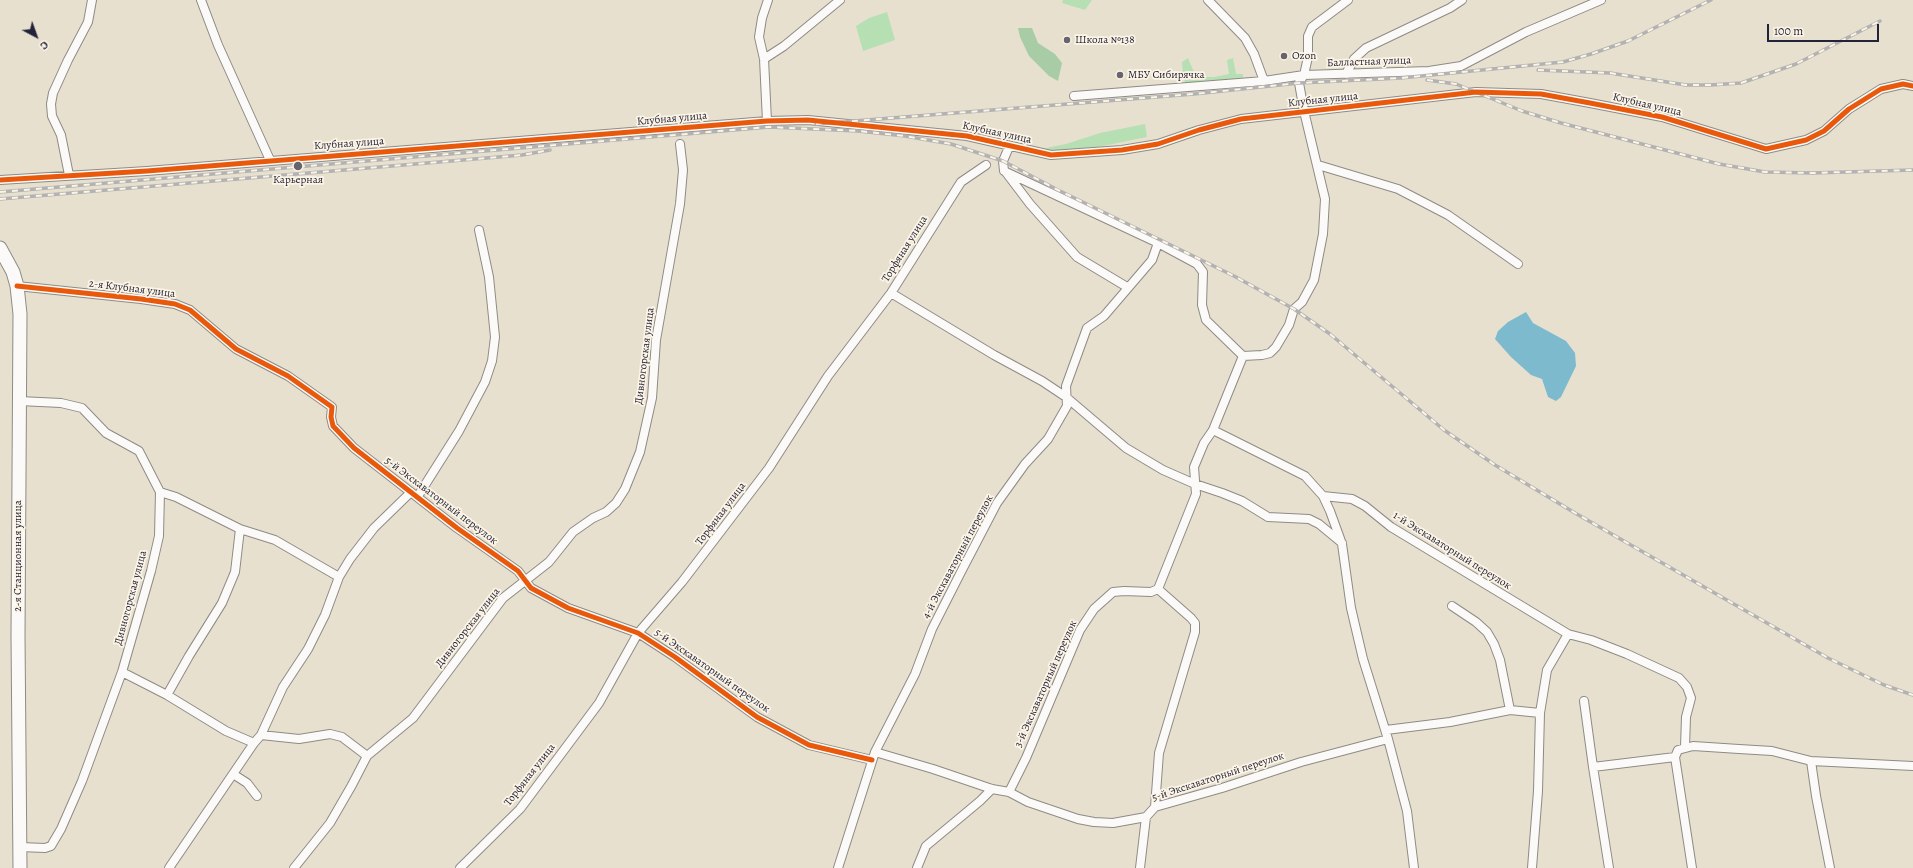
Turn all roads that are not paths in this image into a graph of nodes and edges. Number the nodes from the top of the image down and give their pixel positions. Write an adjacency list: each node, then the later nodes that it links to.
1 (92, 0): 23 (street)
2 (201, 0): 19 (street)
3 (768, 0): 9 (street)
4 (840, 0): 9 (street)
5 (1208, 0): 12 (street)
6 (1348, 0): 11 (street)
7 (1462, 0): 10 (street)
8 (1602, 0): 10 (street, Балластная улица)
9 (764, 59): 16 (street)
10 (1346, 74): 11 (street, Балластная улица)
11 (1304, 75): 12 (street, Балластная улица); 15 (street)
12 (1264, 81): 14 (street, Балластная улица)
13 (1913, 86): 15 (street, Клубная улица)
14 (1074, 96)
15 (1304, 111): 18 (street, Клубная улица); 21 (street)
16 (767, 121): 18 (street, Клубная улица); 19 (street, Клубная улица)
17 (680, 144): 44 (street, Дивногорская улица)
18 (1009, 147): 22 (street)
19 (270, 160): 23 (street, Клубная улица)
20 (986, 165): 31 (street, Торфяная улица)
21 (1318, 165): 28 (street); 32 (street)
22 (1004, 171): 26 (street); 30 (street)
23 (69, 175): 24 (street, Клубная улица)
24 (0, 180)
25 (479, 230): 39 (street)
26 (1158, 243): 30 (street, 4-й Экскаваторный переулок); 32 (street)
27 (0, 248): 29 (main road, 2-я Станционная улица)
28 (1518, 264)
29 (17, 286): 34 (main road, 2-я Станционная улица); 35 (street, 2-я Клубная улица)
30 (1128, 287): 33 (street, 4-й Экскаваторный переулок)
31 (891, 292): 33 (street); 47 (street, Торфяная улица)
32 (1243, 356): 36 (street)
33 (1066, 397): 37 (street); 60 (street, 4-й Экскаваторный переулок)
34 (19, 401): 38 (street, Дивногорская улица); 71 (main road, 2-я Станционная улица)
35 (332, 407): 39 (street, 5-й Экскаваторный переулок)
36 (1213, 430): 37 (street); 40 (street)
37 (1195, 484): 42 (street); 45 (street)
38 (160, 492): 41 (street); 49 (street, Дивногорская улица)
39 (414, 494): 43 (street); 44 (street, 5-й Экскаваторный переулок)
40 (1322, 496): 42 (street); 48 (street, 1-й Экскаваторный переулок)
41 (240, 530): 43 (street); 50 (street)
42 (1342, 544): 54 (street)
43 (339, 577): 55 (street)
44 (525, 581): 47 (street, 5-й Экскаваторный переулок); 59 (street, Дивногорская улица)
45 (1158, 589): 67 (street, 3-й Экскаваторный переулок); 69 (street)
46 (1452, 606): 52 (street)
47 (638, 633): 60 (street, 5-й Экскаваторный переулок); 75 (street, Торфяная улица)
48 (1568, 634): 53 (street); 58 (street, 1-й Экскаваторный переулок)
49 (122, 672): 50 (street); 71 (street, Дивногорская улица)
50 (168, 696): 57 (street)
51 (1584, 701): 64 (street)
52 (1510, 710): 53 (street); 54 (street)
53 (1540, 713): 80 (street)
54 (1386, 730): 56 (street)
55 (261, 735): 57 (street); 59 (street)
56 (1388, 739): 69 (street, 5-й Экскаваторный переулок); 79 (street)
57 (254, 743): 65 (street)
58 (1685, 747): 61 (street); 62 (street)
59 (367, 756): 74 (street, Дивногорская улица)
60 (873, 756): 66 (street, 5-й Экскаваторный переулок); 76 (street, 4-й Экскаваторный переулок)
61 (1675, 757): 64 (street); 82 (street)
62 (1811, 761): 63 (street); 83 (street)
63 (1913, 766)
64 (1593, 767): 81 (street)
65 (233, 774): 68 (street); 73 (street)
66 (992, 789): 67 (street, 5-й Экскаваторный переулок); 77 (street)
67 (1009, 792): 70 (street, 5-й Экскаваторный переулок)
68 (257, 796)
69 (1155, 807): 70 (street, 5-й Экскаваторный переулок)
70 (1146, 817): 78 (street)
71 (20, 847): 72 (main road, 2-я Станционная улица)
72 (20, 868)
73 (169, 868)
74 (294, 868)
75 (460, 868)
76 (838, 868)
77 (917, 868)
78 (1140, 868)
79 (1414, 868)
80 (1532, 868)
81 (1609, 868)
82 (1692, 868)
83 (1830, 868)

